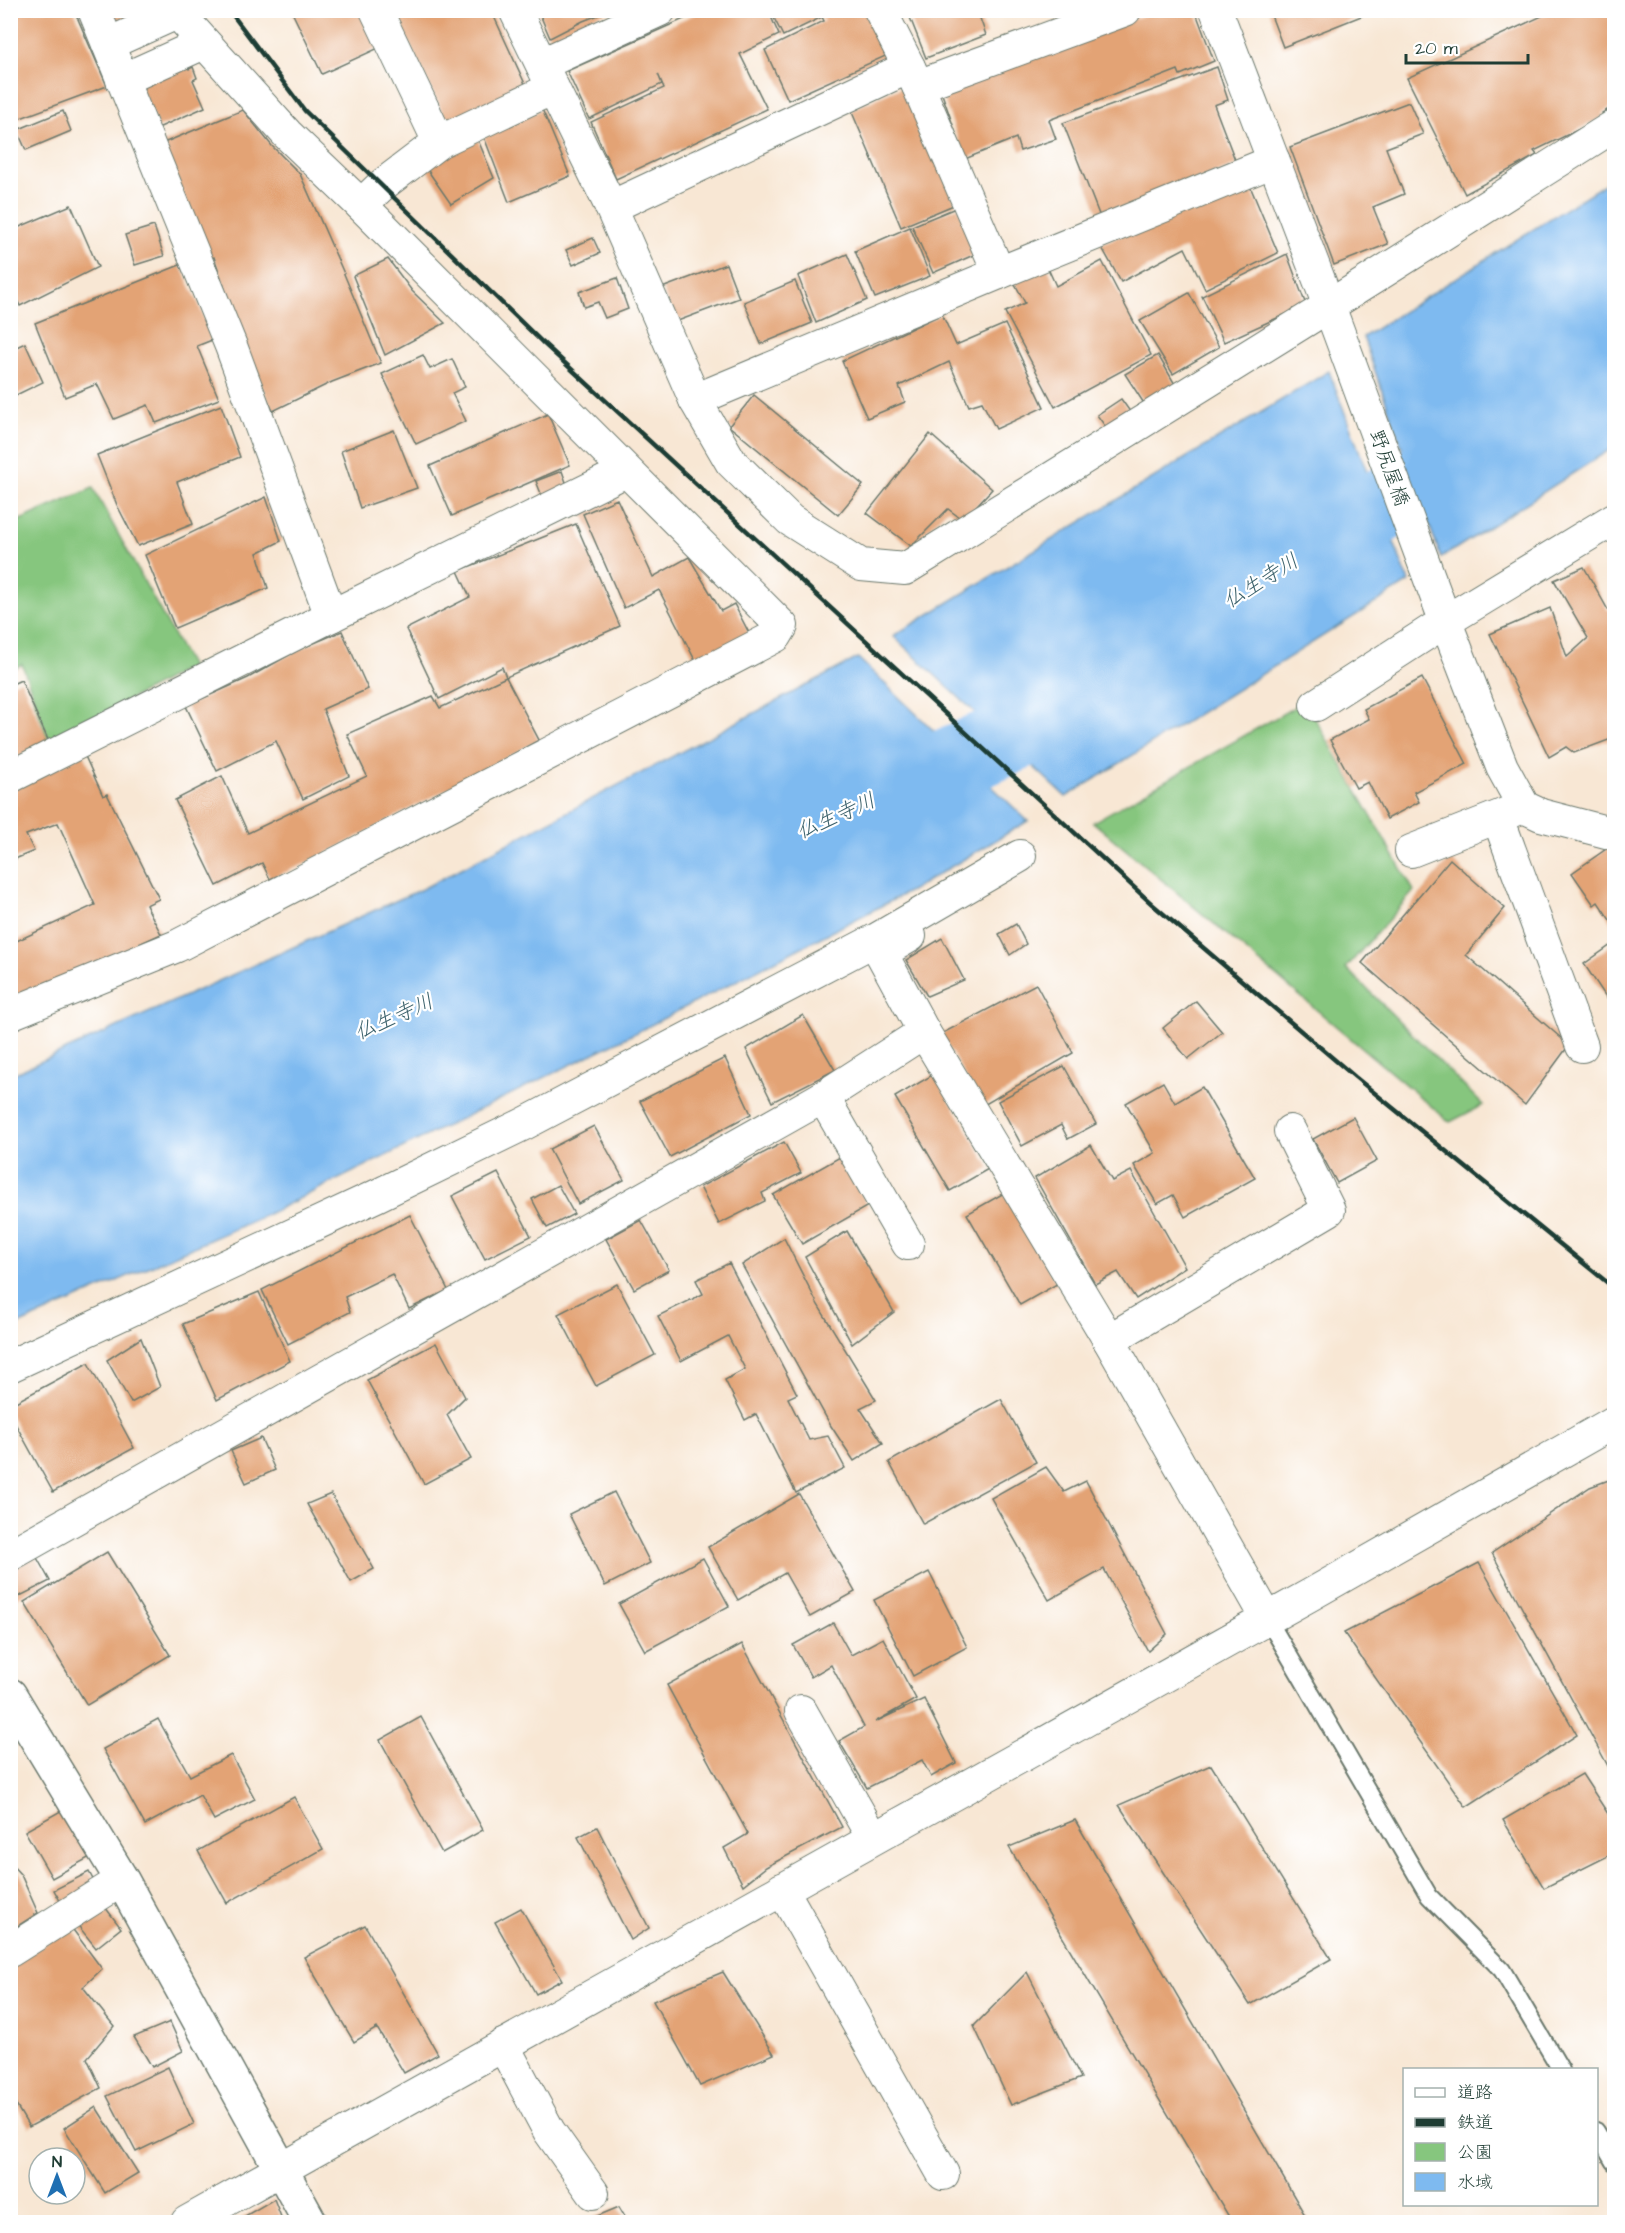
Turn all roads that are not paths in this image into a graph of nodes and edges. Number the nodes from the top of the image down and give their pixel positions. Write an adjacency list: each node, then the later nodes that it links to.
1 (94, 10): 10 (street)
2 (376, 10): 15 (street)
3 (515, 10): 11 (street)
4 (660, 10): 11 (street)
5 (880, 10): 12 (street)
6 (1125, 10): 12 (street)
7 (1216, 10): 16 (street, 野尻屋橋)
8 (176, 12): 9 (street); 10 (street)
9 (204, 43): 13 (street); 17 (street)
10 (108, 44): 13 (street)
11 (547, 76): 15 (street); 18 (street)
12 (914, 76): 18 (street); 19 (street)
13 (122, 80): 24 (street)
14 (1614, 126): 20 (street)
15 (439, 142): 17 (street)
16 (1274, 161): 19 (street); 20 (street, 野尻屋橋)
17 (361, 205): 22 (street)
18 (611, 207): 21 (street)
19 (999, 273): 21 (street)
20 (1333, 315): 21 (street); 25 (street, 野尻屋橋)
21 (695, 400)
22 (626, 471): 24 (street); 34 (street)
23 (1614, 519): 25 (street)
24 (331, 616): 27 (street)
25 (1444, 617): 26 (street); 28 (street, 野尻屋橋)
26 (1316, 705)
27 (10, 777)
28 (1511, 812): 29 (street); 30 (street); 36 (street, 野尻屋橋)
29 (1614, 834)
30 (1412, 851)
31 (1020, 856): 41 (street)
32 (980, 897): 33 (street)
33 (881, 953): 35 (street); 42 (street)
34 (10, 1014)
35 (924, 1032): 37 (street); 40 (street)
36 (1582, 1046)
37 (823, 1097): 39 (street); 44 (street)
38 (1290, 1131): 40 (street)
39 (908, 1245)
40 (1109, 1340): 45 (street)
41 (10, 1366)
42 (10, 1382)
43 (1614, 1422): 45 (street)
44 (10, 1555)
45 (1267, 1618): 48 (street); 53 (lane)
46 (10, 1695): 49 (street)
47 (801, 1711): 48 (street)
48 (873, 1838): 50 (street)
49 (122, 1880): 51 (street); 56 (street)
50 (782, 1889): 52 (street); 57 (street)
51 (10, 1951)
52 (504, 2044): 56 (street); 58 (street)
53 (1559, 2068)
54 (1598, 2134): 55 (lane)
55 (1614, 2162)
56 (280, 2169): 59 (street); 60 (street)
57 (943, 2174)
58 (593, 2193)
59 (187, 2223)
60 (310, 2223)

